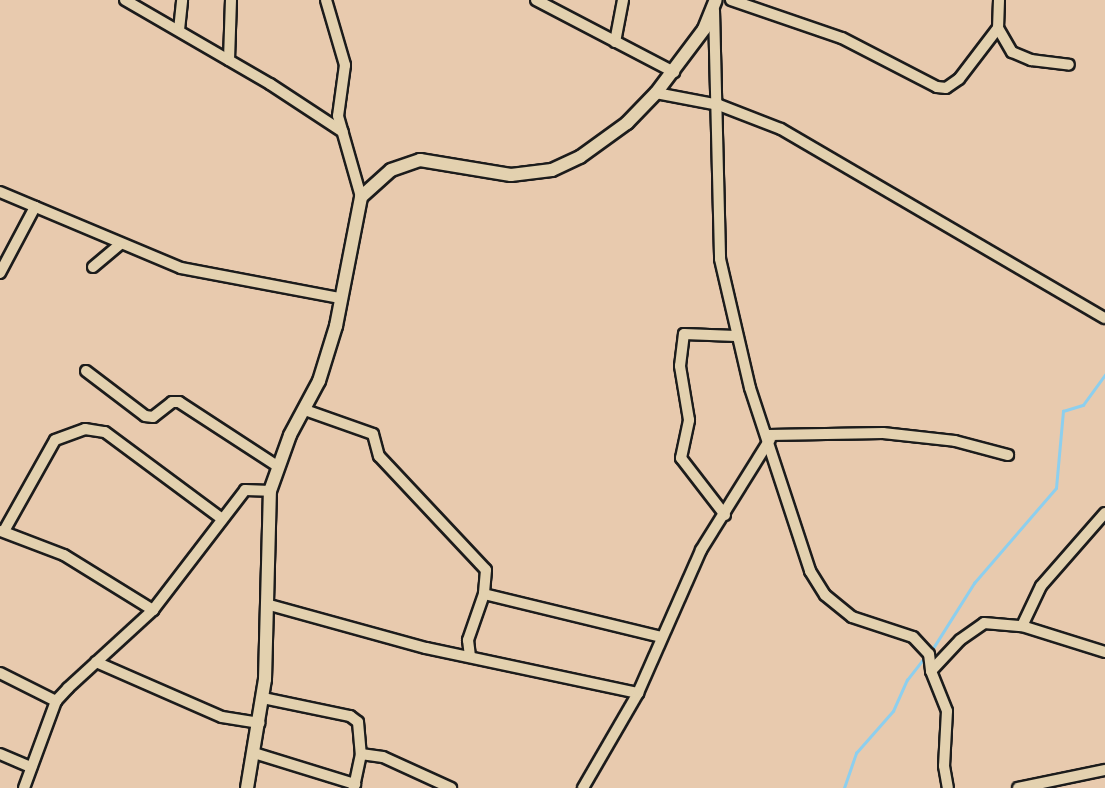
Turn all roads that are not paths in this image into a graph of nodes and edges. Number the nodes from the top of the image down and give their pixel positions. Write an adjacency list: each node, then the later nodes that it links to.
1 (125, 0): 13 (street)
2 (182, 0): 13 (street)
3 (232, 0): 15 (street)
4 (326, 0): 20 (street)
5 (536, 0): 9 (street)
6 (624, 0): 14 (street)
7 (731, 0): 12 (street)
8 (992, 0): 11 (street)
9 (552, 4): 14 (street)
10 (715, 5): 17 (street); 19 (street)
11 (999, 5): 12 (street)
12 (998, 28): 16 (street)
13 (179, 30): 15 (street)
14 (615, 42): 17 (street)
15 (229, 60): 20 (street)
16 (1069, 65)
17 (674, 72): 18 (street)
18 (656, 93): 19 (street); 22 (street)
19 (719, 105): 28 (street); 29 (street)
20 (343, 132): 22 (street)
21 (0, 192): 23 (street)
22 (361, 197): 27 (street)
23 (35, 207): 24 (street); 26 (street)
24 (120, 244): 25 (street); 27 (street)
25 (93, 267)
26 (0, 273)
27 (340, 298): 31 (street)
28 (1105, 318)
29 (736, 336): 32 (street); 37 (street)
30 (86, 371): 34 (street)
31 (305, 410): 34 (street); 42 (street)
32 (769, 437): 33 (street); 37 (street); 50 (street)
33 (1008, 455)
34 (277, 466): 35 (street)
35 (270, 491): 38 (street); 43 (street)
36 (1105, 513): 39 (street)
37 (725, 515): 46 (street)
38 (222, 519): 40 (street); 44 (street)
39 (1094, 529): 41 (street); 45 (street)
40 (2, 531): 44 (street)
41 (1105, 537)
42 (484, 594): 46 (street); 48 (street)
43 (265, 604): 48 (street); 53 (street)
44 (153, 611): 49 (street)
45 (1022, 626): 47 (street); 50 (street)
46 (662, 637): 52 (street)
47 (1105, 652)
48 (470, 656): 52 (street)
49 (96, 662): 54 (street); 55 (street)
50 (931, 671): 67 (street)
51 (0, 673): 54 (street)
52 (638, 693): 66 (street)
53 (263, 698): 55 (street); 58 (street)
54 (56, 701): 59 (street)
55 (260, 723): 56 (street)
56 (254, 753): 62 (street); 64 (street)
57 (0, 754): 59 (street)
58 (361, 754): 62 (street); 65 (street)
59 (31, 767): 63 (street)
60 (1105, 769): 61 (street)
61 (1051, 785): 68 (street)
62 (354, 786)
63 (23, 788)
64 (247, 788)
65 (451, 788)
66 (583, 788)
67 (948, 788)
68 (1018, 788)

